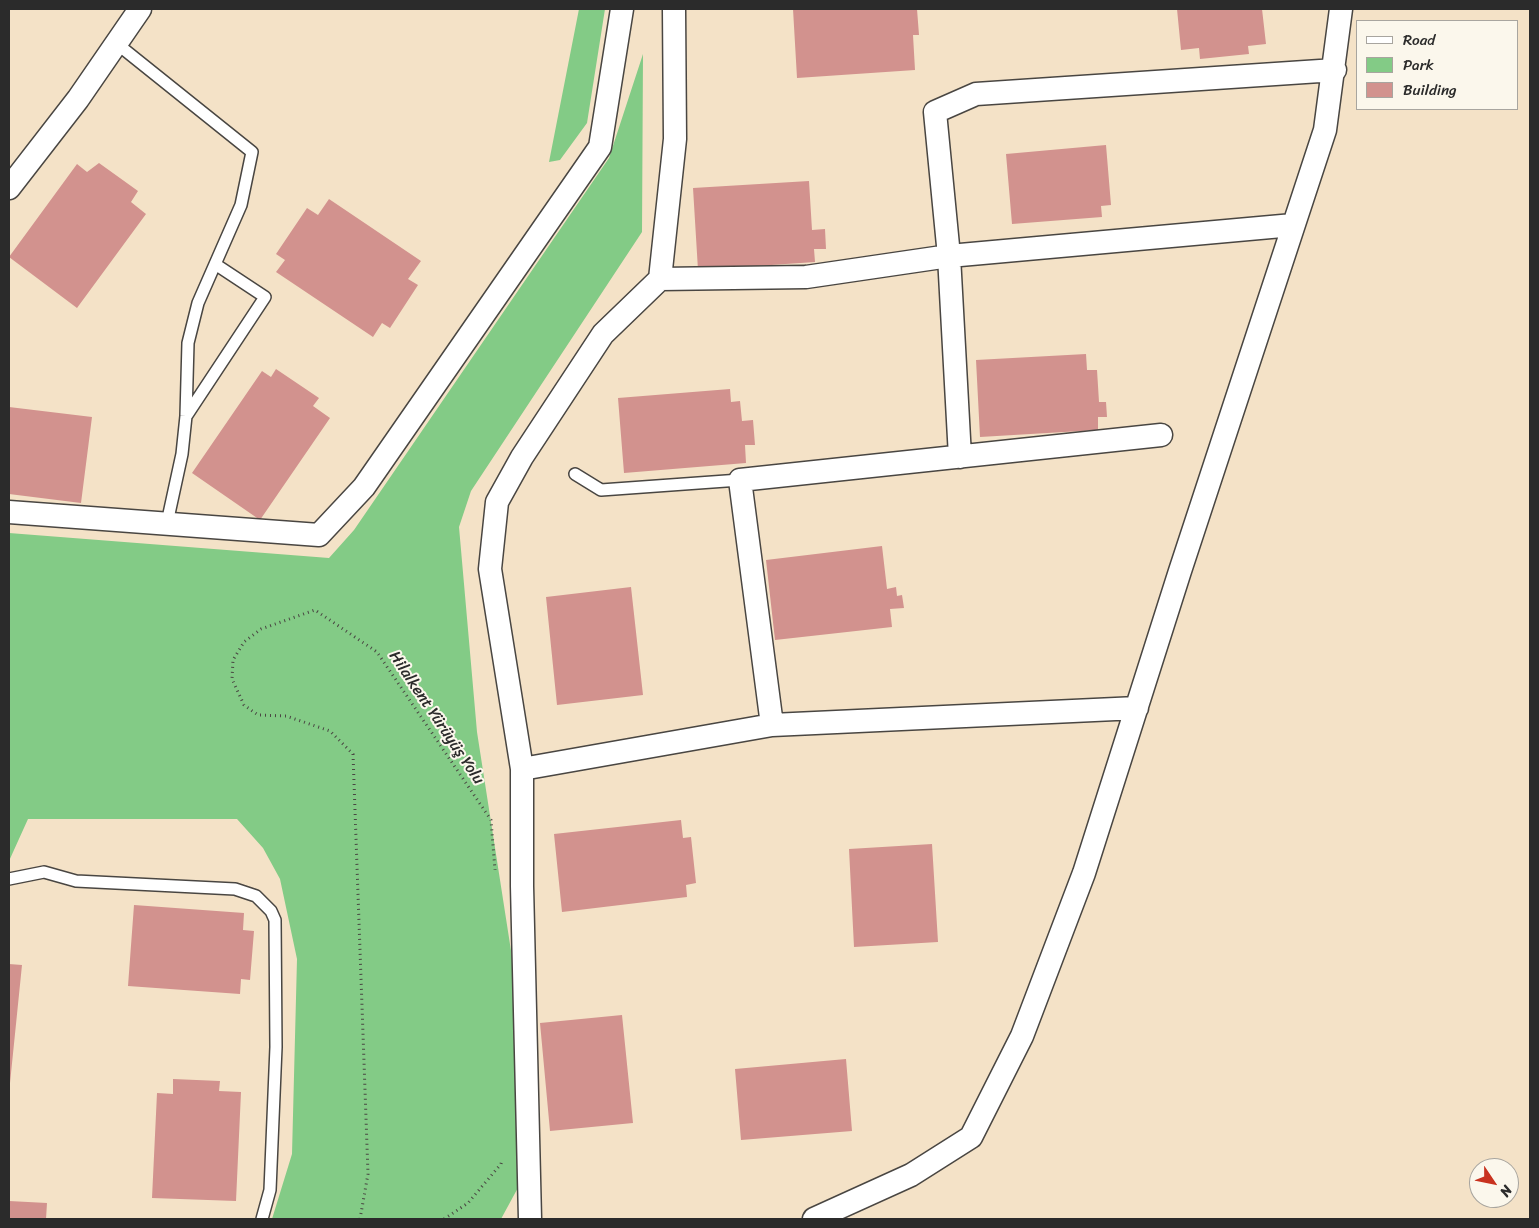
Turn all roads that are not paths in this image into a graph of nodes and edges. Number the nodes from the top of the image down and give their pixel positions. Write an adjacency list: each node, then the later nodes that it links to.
1 (140, 9): 5 (street)
2 (622, 9): 18 (street)
3 (674, 9): 11 (street)
4 (1341, 9): 6 (street)
5 (116, 43): 7 (street); 10 (lane)
6 (1335, 70): 8 (street); 9 (street)
7 (9, 188)
8 (1293, 225): 9 (street); 19 (street)
9 (949, 256): 11 (street); 14 (street)
10 (215, 264): 12 (lane); 12 (lane)
11 (660, 279): 21 (street)
12 (186, 416): 18 (lane)
13 (1162, 435): 14 (street)
14 (960, 457): 16 (street)
15 (575, 474): 16 (lane)
16 (740, 480): 20 (street)
17 (9, 512): 18 (street)
18 (167, 524)
19 (1137, 708): 20 (street); 25 (street)
20 (772, 725): 21 (street)
21 (522, 769): 24 (street)
22 (9, 879): 23 (lane)
23 (262, 1219)
24 (530, 1219)
25 (814, 1219)

